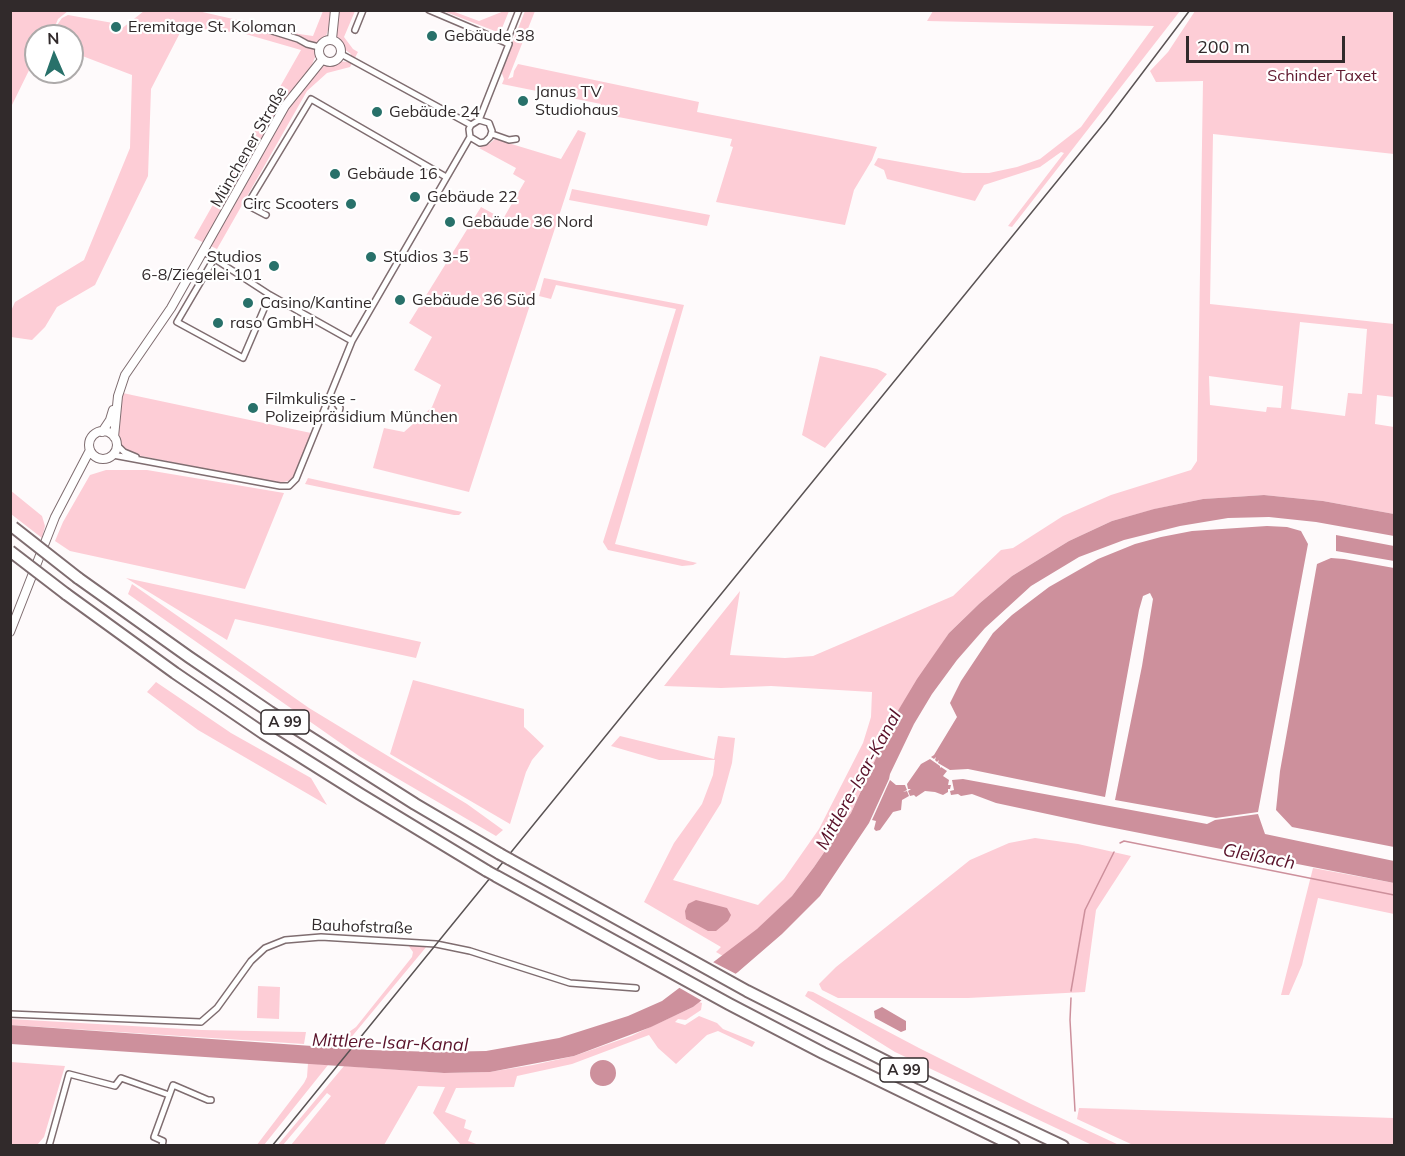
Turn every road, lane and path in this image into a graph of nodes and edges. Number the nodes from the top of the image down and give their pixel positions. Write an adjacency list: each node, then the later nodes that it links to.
1 (335, 10): 7 (main road)
2 (363, 10): 6 (street)
3 (429, 10): 8 (street)
4 (519, 10): 8 (street)
5 (268, 30): 9 (street)
6 (355, 30)
7 (332, 39): 9 (main road); 10 (main road)
8 (506, 43): 12 (street)
9 (319, 47): 11 (main road)
10 (341, 54): 11 (main road); 13 (street)
11 (322, 60): 19 (main road, Münchener Straße)
12 (479, 120): 13 (street); 14 (street)
13 (471, 125): 15 (street)
14 (492, 134): 15 (street); 16 (street)
15 (470, 137): 17 (street)
16 (516, 139)
17 (446, 177): 18 (street, Münchener Straße); 22 (street)
18 (266, 215)
19 (204, 252): 20 (street); 24 (main road, Münchener Straße)
20 (214, 259): 21 (street); 21 (street)
21 (270, 295): 22 (street)
22 (352, 341): 23 (street)
23 (331, 396): 25 (street); 25 (street)
24 (117, 401): 26 (main road, Münchener Straße); 27 (main road, Münchener Straße)
25 (325, 411): 31 (street)
26 (102, 432): 27 (main road); 28 (main road)
27 (115, 441): 29 (main road); 31 (street)
28 (90, 450): 30 (main road); 32 (main road)
29 (112, 455): 30 (main road); 31 (street)
30 (101, 459): 32 (main road)
31 (143, 460)
32 (79, 473): 35 (main road)
33 (12, 526): 43 (highway, A 99, bridge)
34 (10, 551): 42 (highway, A 99, bridge)
35 (10, 632)
36 (636, 988): 37 (street, Bauhofstraße)
37 (10, 1014)
38 (168, 1095): 39 (street); 40 (street); 41 (street)
39 (211, 1100)
40 (49, 1146)
41 (162, 1146)
42 (1014, 1146)
43 (1062, 1146)

